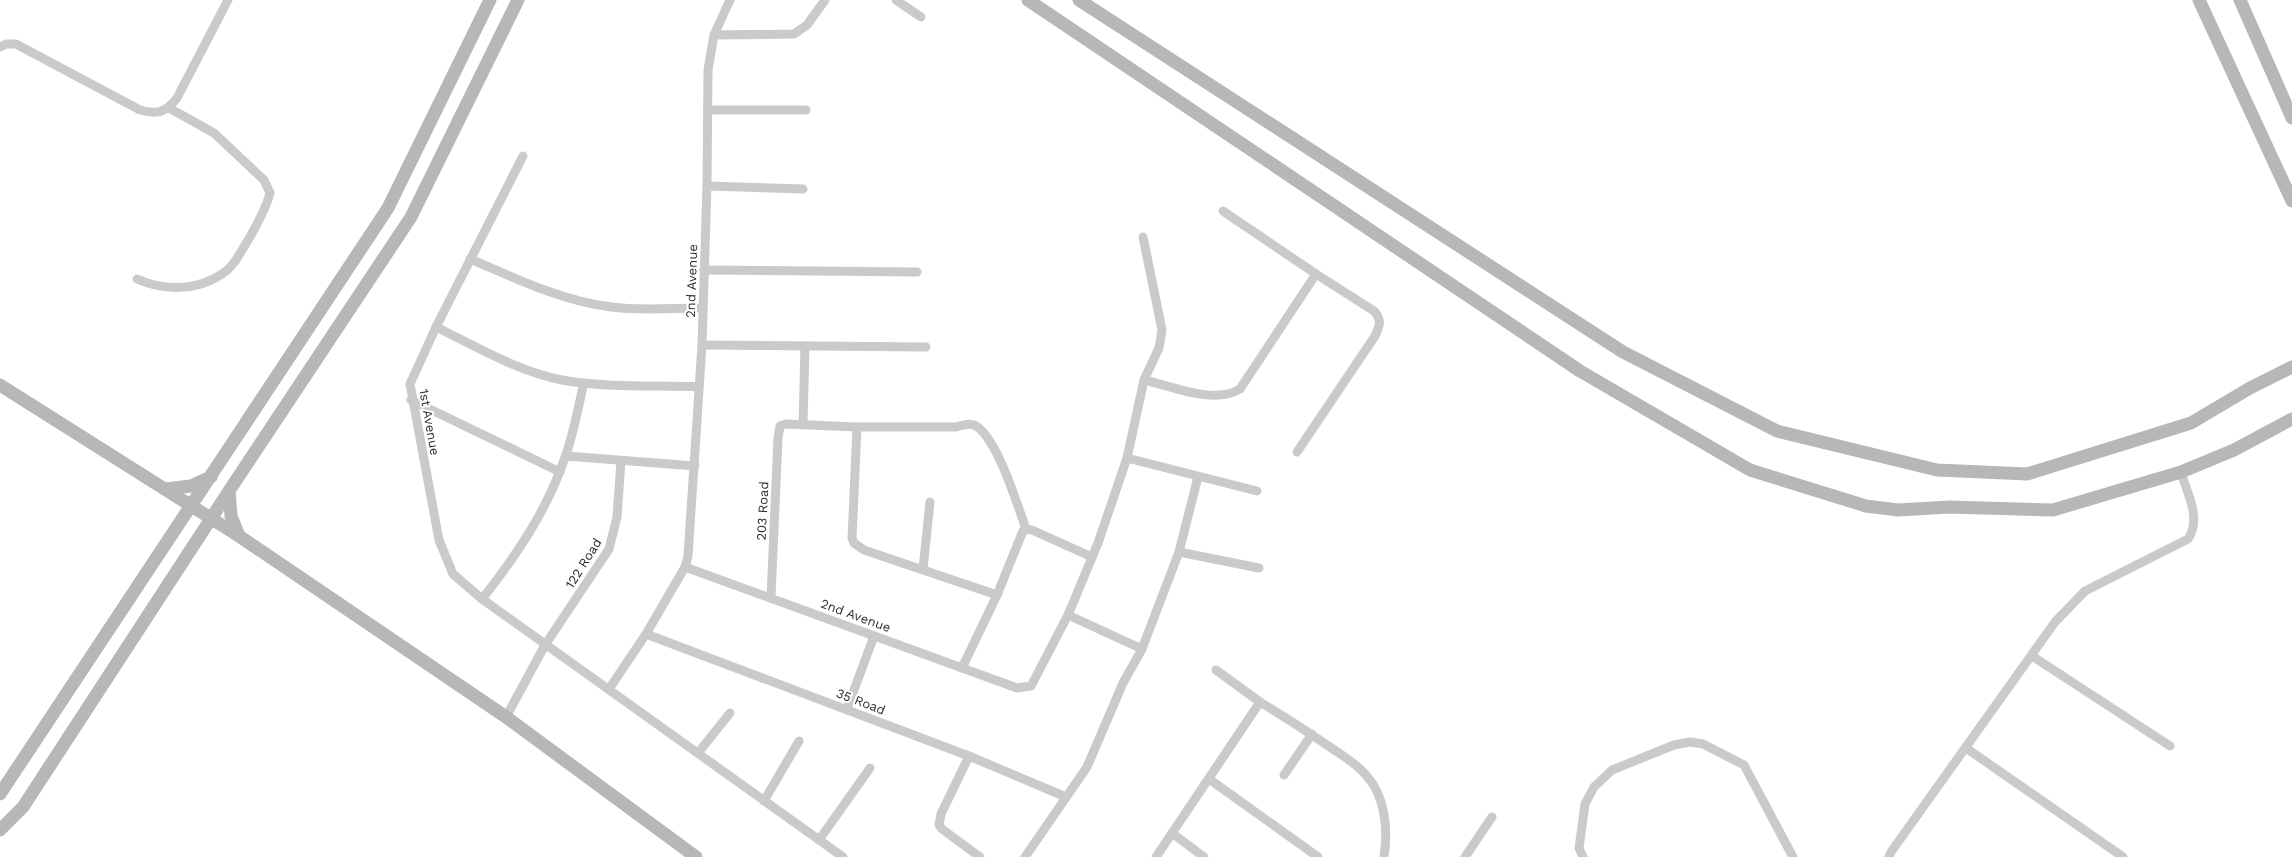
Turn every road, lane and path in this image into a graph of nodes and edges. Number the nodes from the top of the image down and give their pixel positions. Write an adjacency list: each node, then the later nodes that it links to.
1 (228, 0): 14 (street)
2 (490, 0): 50 (street)
3 (518, 0): 53 (street)
4 (730, 0): 12 (street, 2nd Avenue)
5 (825, 0): 12 (street)
6 (896, 0): 11 (street)
7 (1028, 0): 49 (street)
8 (1079, 0): 34 (street)
9 (2199, 0): 21 (street)
10 (2240, 0): 17 (street)
11 (920, 17)
12 (714, 36): 15 (street, 2nd Avenue)
13 (0, 47): 14 (street)
14 (169, 108): 28 (street)
15 (708, 110): 16 (street); 19 (street, 2nd Avenue)
16 (806, 110)
17 (2292, 118)
18 (523, 156): 24 (street, 1st Avenue)
19 (707, 186): 20 (street); 25 (street, 2nd Avenue)
20 (803, 189)
21 (2292, 201)
22 (1223, 211): 27 (street)
23 (1143, 237): 35 (street)
24 (470, 258): 29 (street); 30 (street, 1st Avenue)
25 (704, 270): 26 (street); 29 (street, 2nd Avenue)
26 (917, 272)
27 (1316, 274): 35 (street); 43 (street)
28 (137, 279)
29 (702, 308): 31 (street, 2nd Avenue)
30 (436, 327): 36 (street); 39 (street, 1st Avenue)
31 (702, 345): 32 (street); 38 (street, 2nd Avenue)
32 (805, 346): 33 (street); 41 (street)
33 (926, 347)
34 (2292, 367)
35 (1144, 380): 45 (street)
36 (584, 383): 38 (street); 44 (street)
37 (0, 385): 52 (street)
38 (699, 387): 47 (street, 2nd Avenue)
39 (411, 400): 48 (street); 67 (street, 1st Avenue)
40 (2292, 419): 49 (street)
41 (802, 425): 42 (street); 66 (street, 203 Road)
42 (857, 427): 58 (street); 64 (street)
43 (1297, 452)
44 (566, 456): 46 (street); 48 (street)
45 (1127, 458): 51 (street); 61 (street)
46 (621, 461): 47 (street); 71 (street, 122 Road)
47 (695, 466): 62 (street, 2nd Avenue)
48 (560, 472): 67 (street)
49 (2181, 472): 73 (street)
50 (211, 477): 52 (street); 56 (street)
51 (1198, 477): 54 (street); 60 (street)
52 (166, 489): 56 (street)
53 (229, 491): 57 (street); 59 (street)
54 (1257, 491)
55 (930, 502): 64 (street)
56 (192, 507): 57 (street); 90 (street)
57 (212, 519): 59 (street); 94 (street)
58 (1026, 529): 61 (street); 65 (street)
59 (239, 536): 80 (street)
60 (1179, 552): 63 (street); 72 (street)
61 (1092, 557): 68 (street)
62 (685, 567): 66 (street, 2nd Avenue); 69 (street, 2nd Avenue)
63 (1259, 568)
64 (923, 569): 65 (street)
65 (997, 595): 74 (street)
66 (770, 597): 70 (street, 2nd Avenue)
67 (482, 599): 71 (street, 1st Avenue)
68 (1068, 615): 72 (street); 74 (street, 2nd Avenue)
69 (646, 634): 76 (street, 2nd Avenue); 78 (street, 35 Road)
70 (874, 636): 74 (street, 2nd Avenue); 78 (street)
71 (545, 646): 76 (street, 1st Avenue); 80 (street, 122 Road)
72 (1142, 649): 91 (street)
73 (2032, 656): 83 (street); 84 (street)
74 (962, 668)
75 (1216, 670): 77 (street)
76 (608, 689): 85 (street, 1st Avenue)
77 (1260, 702): 81 (street); 89 (street)
78 (847, 709): 86 (street, 35 Road)
79 (730, 713): 85 (street)
80 (506, 717): 97 (street)
81 (1312, 734): 88 (street); 104 (street)
82 (799, 742): 92 (street)
83 (2170, 746)
84 (1966, 748): 108 (street); 109 (street)
85 (698, 753): 92 (street, 1st Avenue)
86 (969, 756): 91 (street, 35 Road); 99 (street)
87 (870, 768): 96 (street)
88 (1284, 775)
89 (1209, 779): 95 (street); 103 (street)
90 (0, 794)
91 (1066, 797): 100 (street)
92 (764, 801): 96 (street, 1st Avenue)
93 (1492, 818): 105 (street)
94 (0, 830)
95 (1172, 833): 101 (street); 102 (street)
96 (819, 840): 98 (street, 1st Avenue)
97 (696, 857)
98 (843, 857)
99 (980, 857)
100 (1025, 857)
101 (1156, 857)
102 (1204, 857)
103 (1318, 857)
104 (1384, 857)
105 (1465, 857)
106 (1583, 857): 107 (street)
107 (1793, 857)
108 (1889, 857)
109 (2124, 857)

